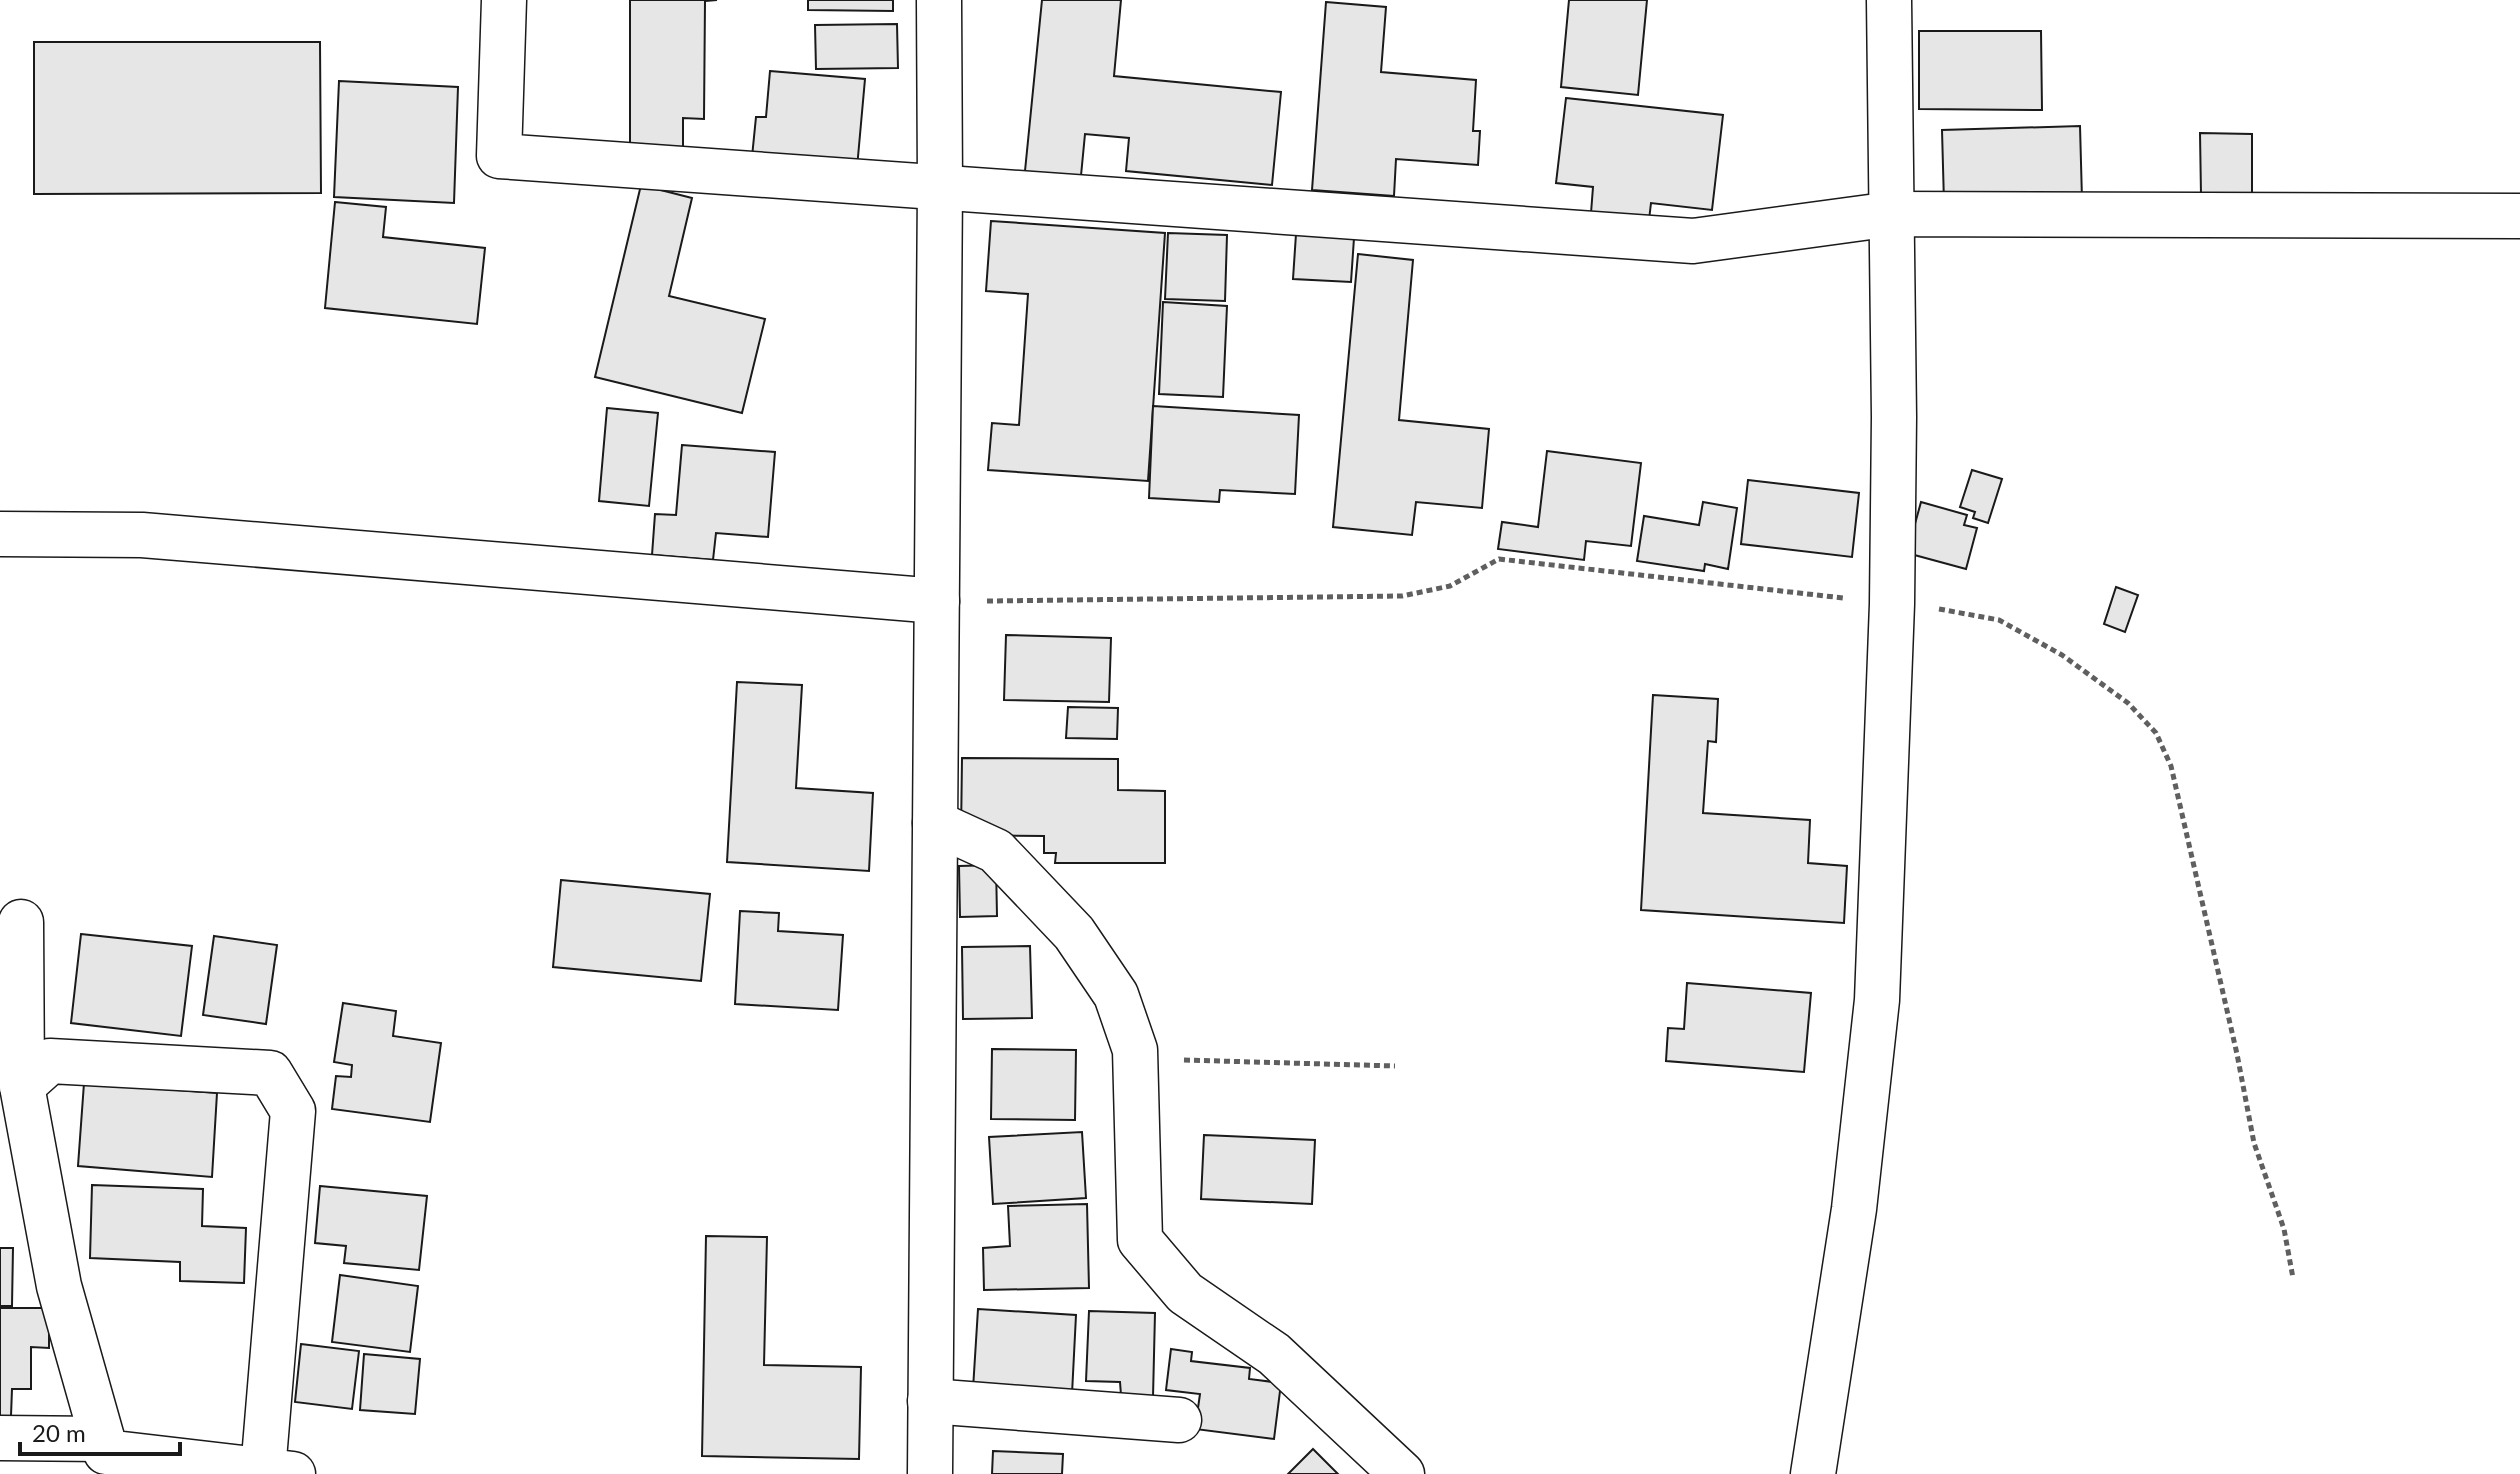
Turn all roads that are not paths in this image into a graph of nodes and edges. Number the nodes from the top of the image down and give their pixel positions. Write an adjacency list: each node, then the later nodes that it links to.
1 (504, 0): 4 (street)
2 (939, 0): 4 (street)
3 (1889, 0): 5 (street)
4 (940, 186): 5 (street); 8 (street)
5 (1892, 214): 6 (street); 19 (street)
6 (2520, 216)
7 (0, 534): 8 (street)
8 (937, 601): 9 (street)
9 (935, 823): 12 (street); 18 (street)
10 (21, 922): 11 (street)
11 (22, 1086): 15 (street); 16 (street)
12 (930, 1401): 13 (street); 17 (street)
13 (1179, 1420)
14 (0, 1438): 15 (street)
15 (104, 1455): 16 (street)
16 (278, 1472)
17 (930, 1474)
18 (1402, 1474)
19 (1813, 1474)

